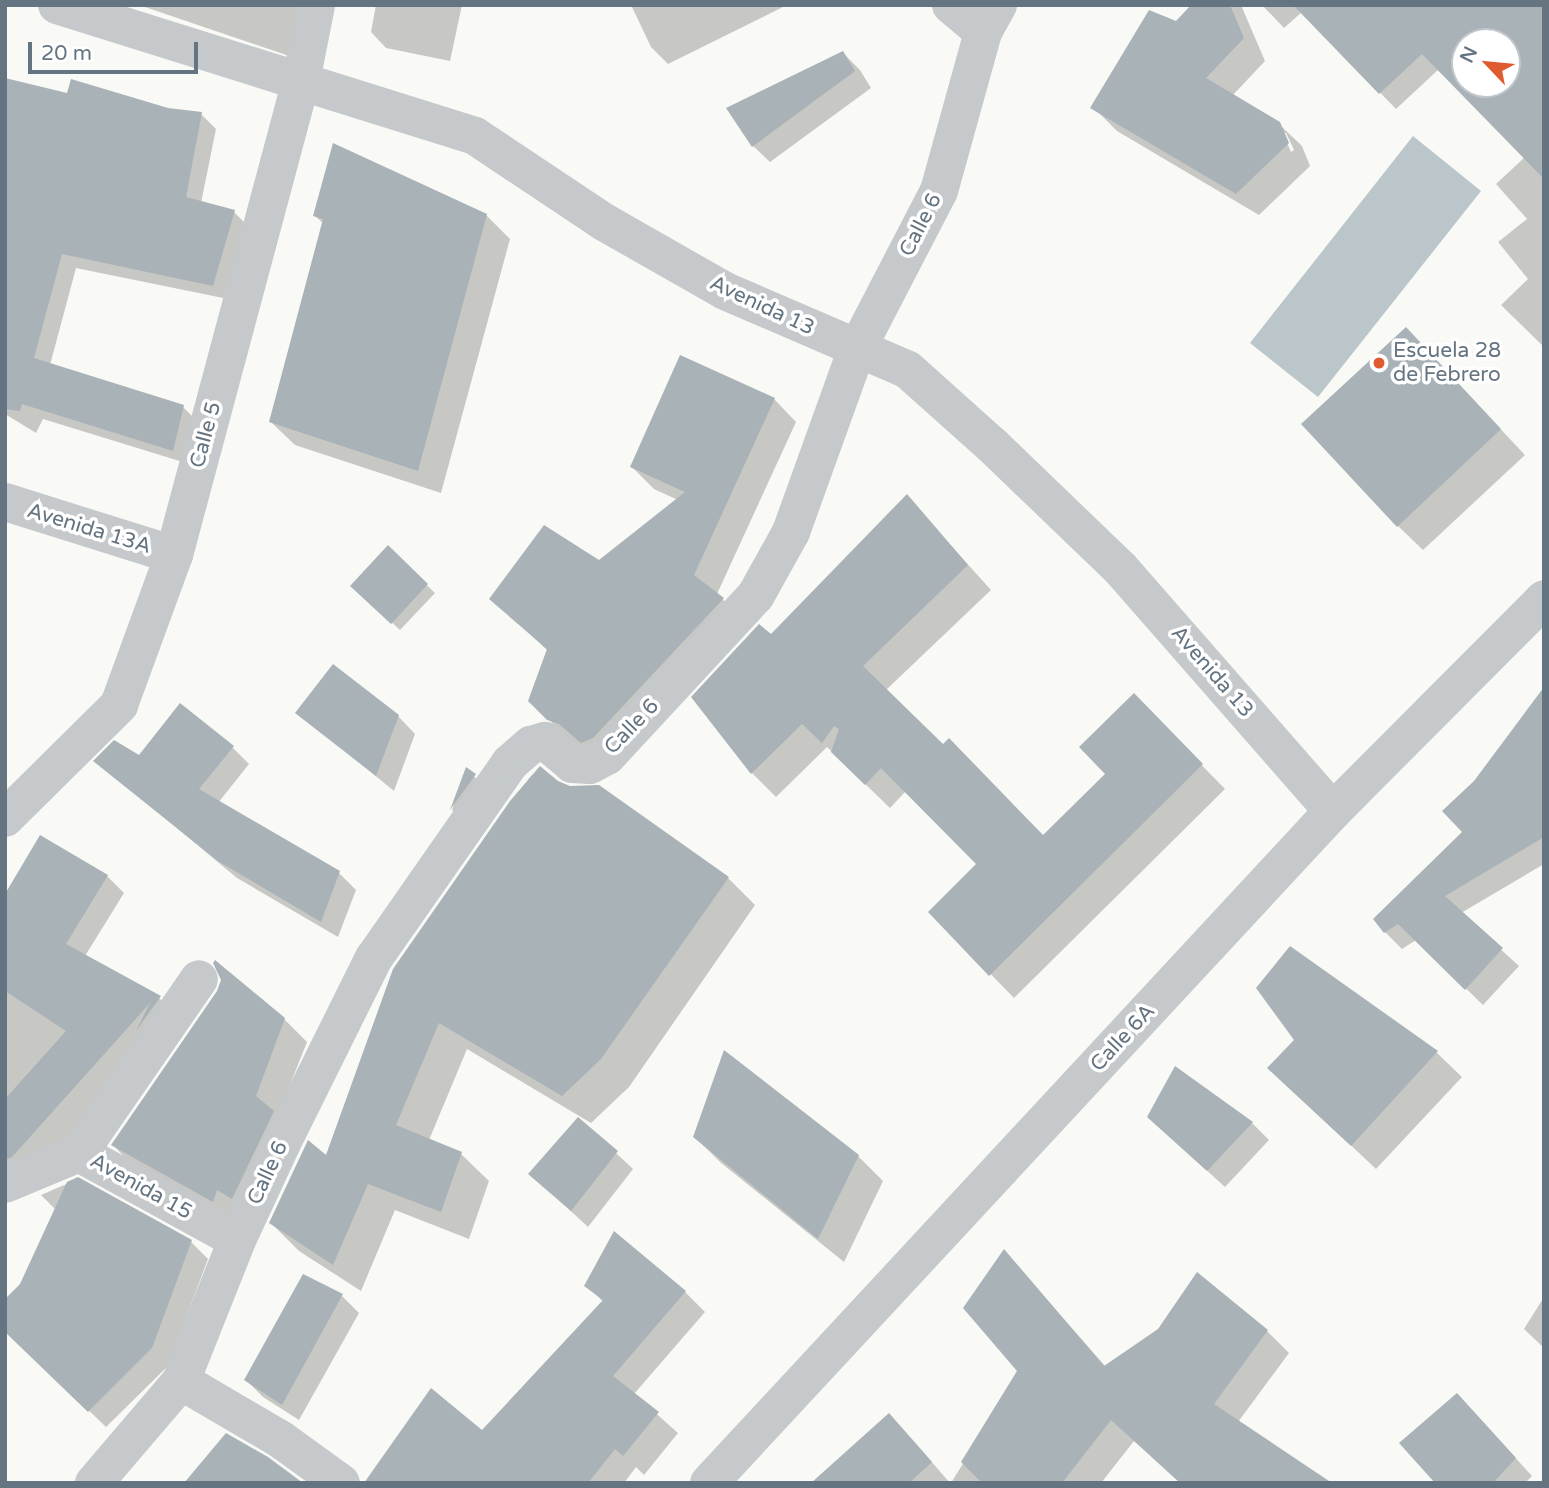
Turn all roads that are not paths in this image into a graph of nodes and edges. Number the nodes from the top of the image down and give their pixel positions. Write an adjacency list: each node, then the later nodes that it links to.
1 (57, 5): 5 (street, Avenida 13)
2 (316, 5): 5 (street, Calle 5)
3 (951, 5): 4 (street)
4 (990, 19): 6 (street, Calle 6)
5 (301, 80): 6 (street, Avenida 13); 8 (street, Calle 5)
6 (857, 349): 10 (street, Avenida 13); 15 (street, Calle 6)
7 (5, 502): 8 (street, Avenida 13A)
8 (174, 555): 11 (street, Calle 5)
9 (1544, 599): 10 (street, Calle 6A)
10 (1333, 811): 19 (street, Calle 6A)
11 (5, 818)
12 (199, 979): 13 (street)
13 (79, 1153): 14 (street, Avenida 15); 15 (street, Avenida 15)
14 (5, 1184)
15 (237, 1240): 16 (street, Calle 6)
16 (181, 1381): 17 (street, Calle 6); 18 (street)
17 (94, 1483)
18 (341, 1483)
19 (709, 1483)

